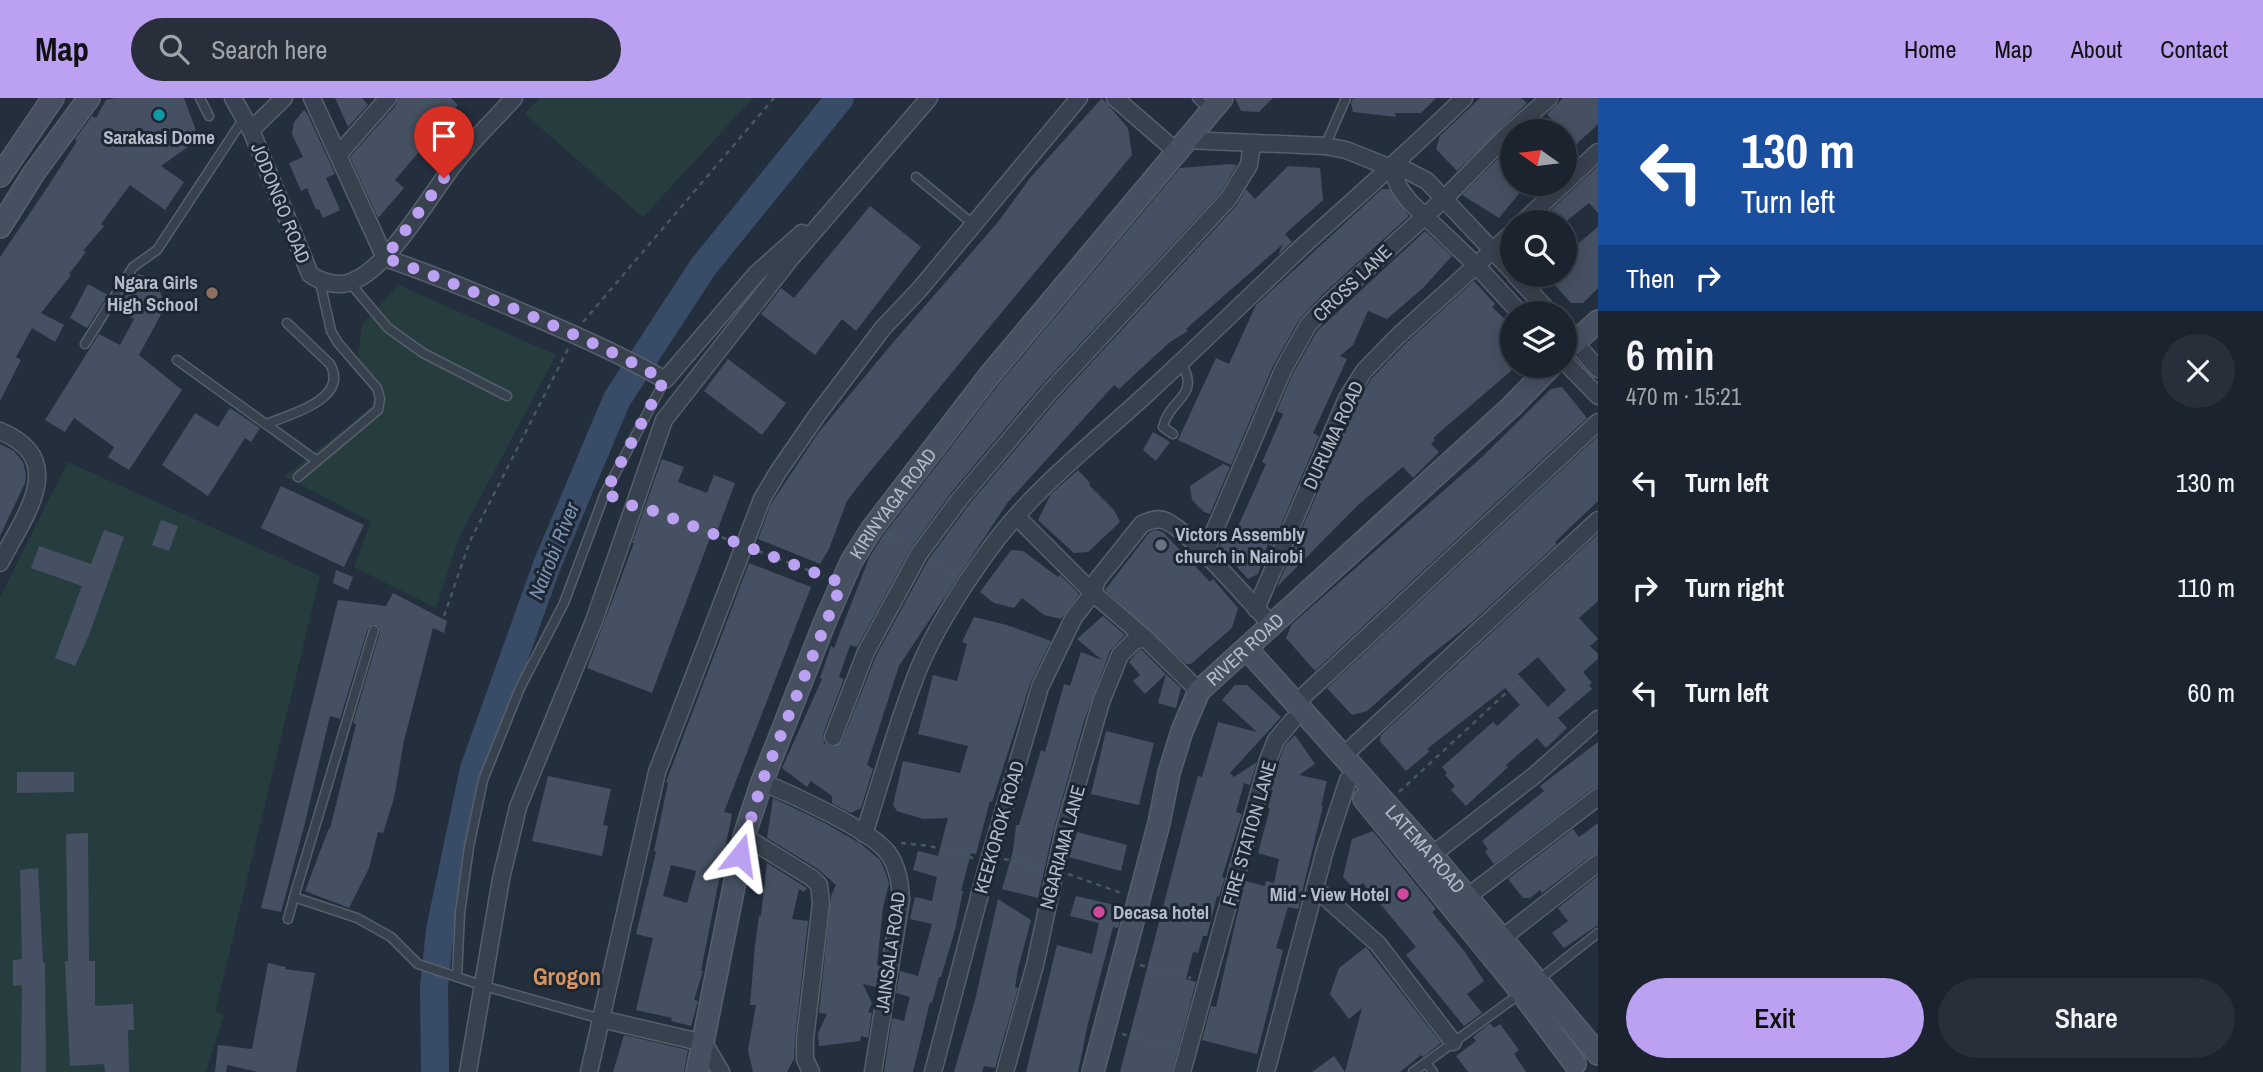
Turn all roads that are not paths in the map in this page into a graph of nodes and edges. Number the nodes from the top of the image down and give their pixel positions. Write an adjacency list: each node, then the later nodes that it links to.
1 (54, 98): 24 (street)
2 (89, 98): 31 (street)
3 (200, 98): 16 (lane)
4 (233, 98): 17 (street, JODONGO ROAD)
5 (284, 98): 17 (street)
6 (312, 98): 22 (street)
7 (388, 98): 22 (street)
8 (514, 98): 34 (street)
9 (929, 98): 27 (street)
10 (1079, 98): 30 (street)
11 (1115, 98): 19 (street)
12 (1346, 98): 20 (lane)
13 (1464, 98): 23 (street)
14 (1549, 98): 26 (street, CROSS LANE)
15 (1210, 103): 19 (street, KIRINYAGA ROAD)
16 (209, 116)
17 (248, 124): 37 (street, JODONGO ROAD); 45 (lane)
18 (1252, 144): 19 (street); 20 (street); 74 (street)
19 (1182, 146): 77 (street, KIRINYAGA ROAD)
20 (1325, 146): 23 (street)
21 (1598, 152): 28 (street)
22 (338, 155): 34 (street)
23 (1391, 168): 26 (street); 29 (street); 48 (street)
24 (0, 176)
25 (916, 177): 30 (lane)
26 (1445, 198): 29 (street, CROSS LANE); 33 (street)
27 (840, 202): 52 (street); 91 (street)
28 (1536, 210)
29 (1424, 216): 36 (street); 63 (street, CROSS LANE)
30 (973, 224): 93 (street)
31 (0, 227)
32 (1500, 244): 33 (street, DURUMA ROAD)
33 (1493, 251): 35 (street); 36 (street, DURUMA ROAD)
34 (385, 258): 38 (street); 52 (street)
35 (1500, 258)
36 (1476, 265): 40 (street); 66 (street, DURUMA ROAD)
37 (320, 282): 38 (street, JODONGO ROAD); 59 (lane)
38 (350, 283): 53 (lane)
39 (1527, 287): 41 (street)
40 (1509, 301)
41 (1539, 301)
42 (1598, 321): 44 (street)
43 (287, 323): 56 (lane)
44 (1577, 335)
45 (85, 344)
46 (1577, 349): 49 (street)
47 (177, 360): 56 (lane)
48 (1181, 363): 58 (lane); 61 (street)
49 (1598, 369)
50 (1577, 374): 54 (street)
51 (1539, 378): 67 (street, RIVER ROAD)
52 (664, 380): 90 (lane)
53 (507, 396)
54 (1598, 396)
55 (1598, 422): 72 (street, FIRE STATION LANE)
56 (266, 424): 59 (lane)
57 (0, 430): 64 (street)
58 (1173, 434)
59 (317, 461): 60 (lane)
60 (298, 477)
61 (1017, 517): 65 (street); 80 (street)
62 (1598, 520): 75 (street)
63 (1205, 553): 65 (street, KEEKOROK ROAD); 66 (street)
64 (0, 563)
65 (1093, 593): 69 (street); 105 (street, KEEKOROK ROAD)
66 (1256, 609): 67 (street)
67 (1272, 625): 70 (street, RIVER ROAD)
68 (374, 630): 85 (lane)
69 (1144, 638): 71 (street); 106 (street, NGARIAMA LANE)
70 (1242, 652): 71 (street, RIVER ROAD); 72 (street, LATEMA ROAD)
71 (1199, 691): 107 (street, RIVER ROAD)
72 (1294, 712): 75 (street, LATEMA ROAD); 108 (street, FIRE STATION LANE)
73 (1598, 719): 82 (street)
74 (833, 737)
75 (1335, 754): 76 (street, LATEMA ROAD); 79 (street, LATEMA ROAD)
76 (1348, 780): 79 (street, LATEMA ROAD); 84 (street)
77 (762, 782): 80 (street, JAINSALA ROAD); 81 (street, KIRINYAGA ROAD)
78 (1598, 797): 86 (street)
79 (1390, 816): 82 (street, LATEMA ROAD); 92 (street, LATEMA ROAD)
80 (864, 834): 104 (street, JAINSALA ROAD)
81 (744, 836): 95 (street, KIRINYAGA ROAD); 103 (street)
82 (1432, 855): 86 (street, LATEMA ROAD)
83 (1598, 863): 89 (street)
84 (1315, 888): 94 (street); 109 (street)
85 (294, 897): 87 (lane); 90 (lane)
86 (1467, 897): 89 (street, LATEMA ROAD)
87 (288, 919)
88 (1598, 933): 92 (lane)
89 (1502, 939): 92 (street, LATEMA ROAD)
90 (457, 976): 91 (lane)
91 (484, 986): 93 (lane); 99 (street)
92 (1529, 987): 94 (lane); 96 (street, LATEMA ROAD); 98 (street, LATEMA ROAD)
93 (601, 1019): 95 (street); 100 (street)
94 (1453, 1042): 97 (lane)
95 (704, 1043): 101 (street, KIRINYAGA ROAD); 102 (street)
96 (1597, 1053): 98 (street)
97 (1426, 1063): 110 (lane); 111 (lane)
98 (1575, 1070)
99 (468, 1072)
100 (589, 1072)
101 (697, 1072)
102 (721, 1072)
103 (811, 1072)
104 (873, 1072)
105 (933, 1072)
106 (1004, 1072)
107 (1093, 1072)
108 (1182, 1072)
109 (1266, 1072)
110 (1413, 1072)
111 (1433, 1072)

